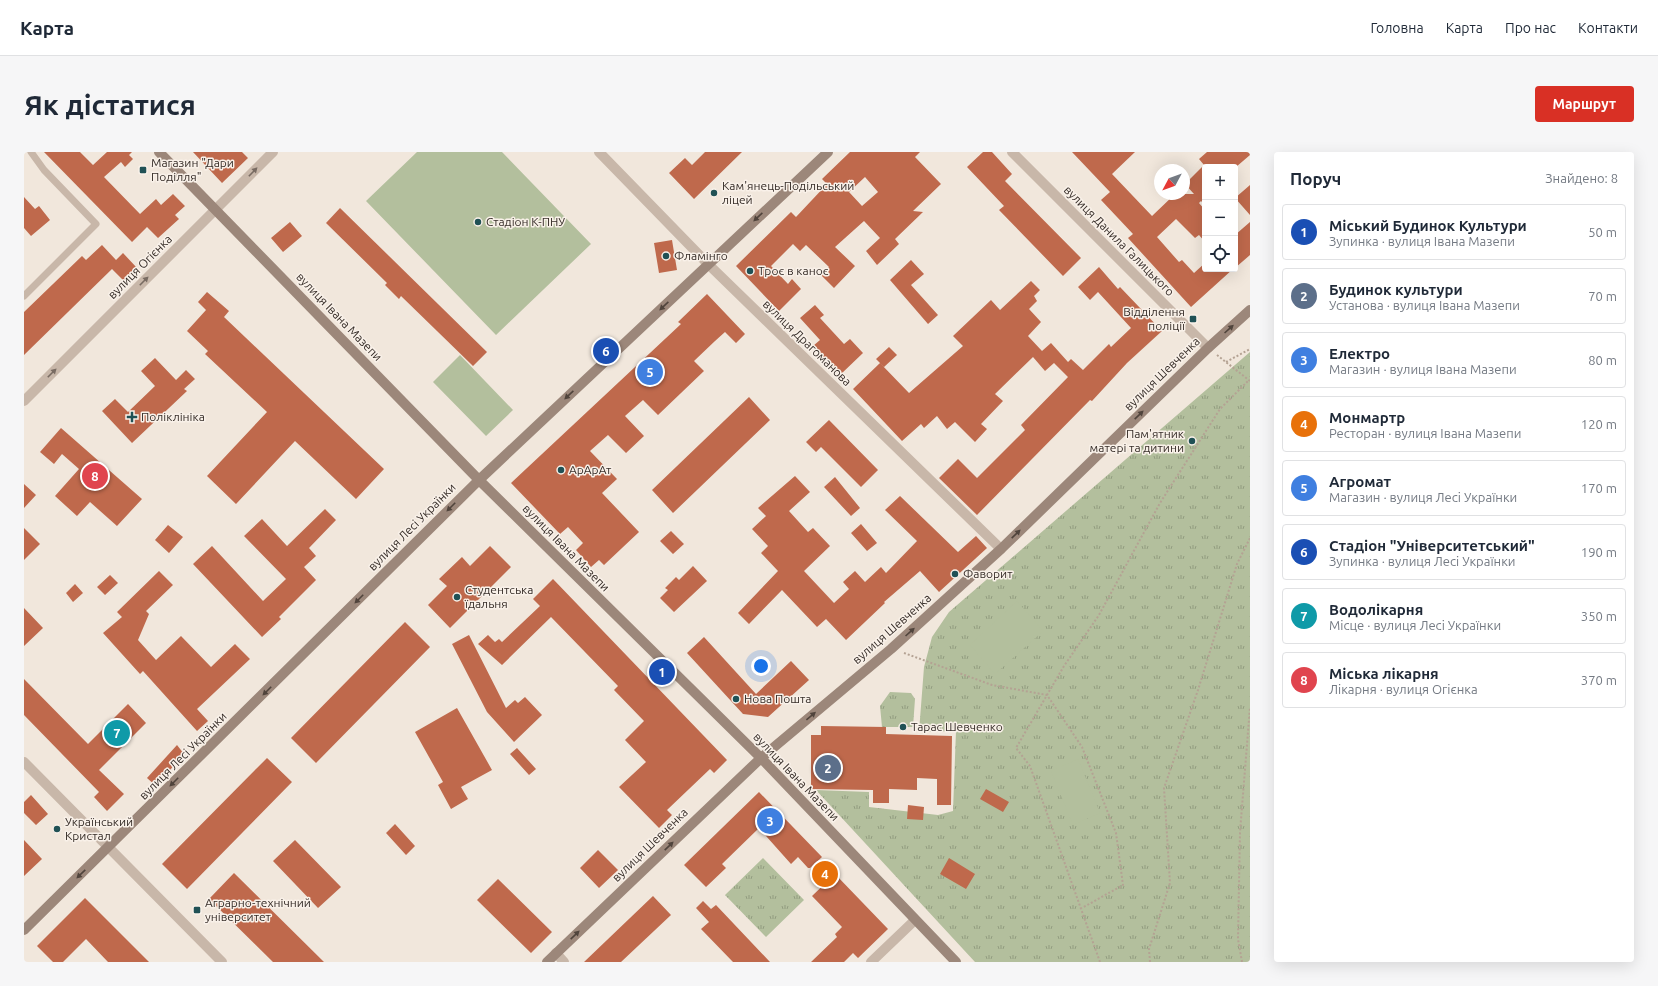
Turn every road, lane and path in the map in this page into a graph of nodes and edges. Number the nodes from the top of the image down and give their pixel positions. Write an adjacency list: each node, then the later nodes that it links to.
1 (31, 152): 9 (lane)
2 (159, 152): 7 (street, вулиця Івана Мазепи)
3 (273, 152): 7 (street, вулиця Огієнка, one-way to 3)
4 (599, 152): 8 (street, вулиця Драгоманова)
5 (828, 152): 8 (street, вулиця Лесі Українки, one-way to 8)
6 (1012, 152): 11 (street, вулиця Данила Галицького)
7 (216, 210): 15 (street, вулиця Огієнка, one-way to 7); 16 (street, вулиця Івана Мазепи)
8 (708, 264): 16 (street, вулиця Лесі Українки, one-way to 16); 18 (street, вулиця Драгоманова)
9 (24, 296)
10 (1250, 310): 11 (street, вулиця Шевченка, one-way to 10)
11 (1208, 348): 13 (path); 18 (street, вулиця Шевченка, one-way to 11)
12 (1250, 349): 13 (path)
13 (1226, 362): 14 (path)
14 (1249, 381): 20 (path)
15 (24, 401)
16 (479, 480): 22 (street, вулиця Івана Мазепи); 24 (street, вулиця Лесі Українки, one-way to 24)
17 (1250, 538): 35 (path)
18 (1001, 549): 19 (street, вулиця Шевченка, one-way to 18)
19 (892, 649): 20 (path); 22 (street, вулиця Шевченка, one-way to 19)
20 (1047, 695): 25 (path); 25 (path)
21 (1250, 706): 36 (path)
22 (761, 758): 26 (street, вулиця Івана Мазепи); 28 (street, вулиця Шевченка, one-way to 22)
23 (24, 762): 24 (street)
24 (109, 847): 27 (street, вулиця Лесі Українки, one-way to 27); 29 (street)
25 (1082, 908): 34 (path)
26 (915, 920): 32 (street); 33 (street, вулиця Івана Мазепи)
27 (24, 930)
28 (556, 953): 30 (street, вулиця Шевченка); 31 (street)
29 (222, 962)
30 (547, 962)
31 (564, 962)
32 (871, 962)
33 (956, 962)
34 (1100, 962)
35 (1150, 962)
36 (1242, 962)

